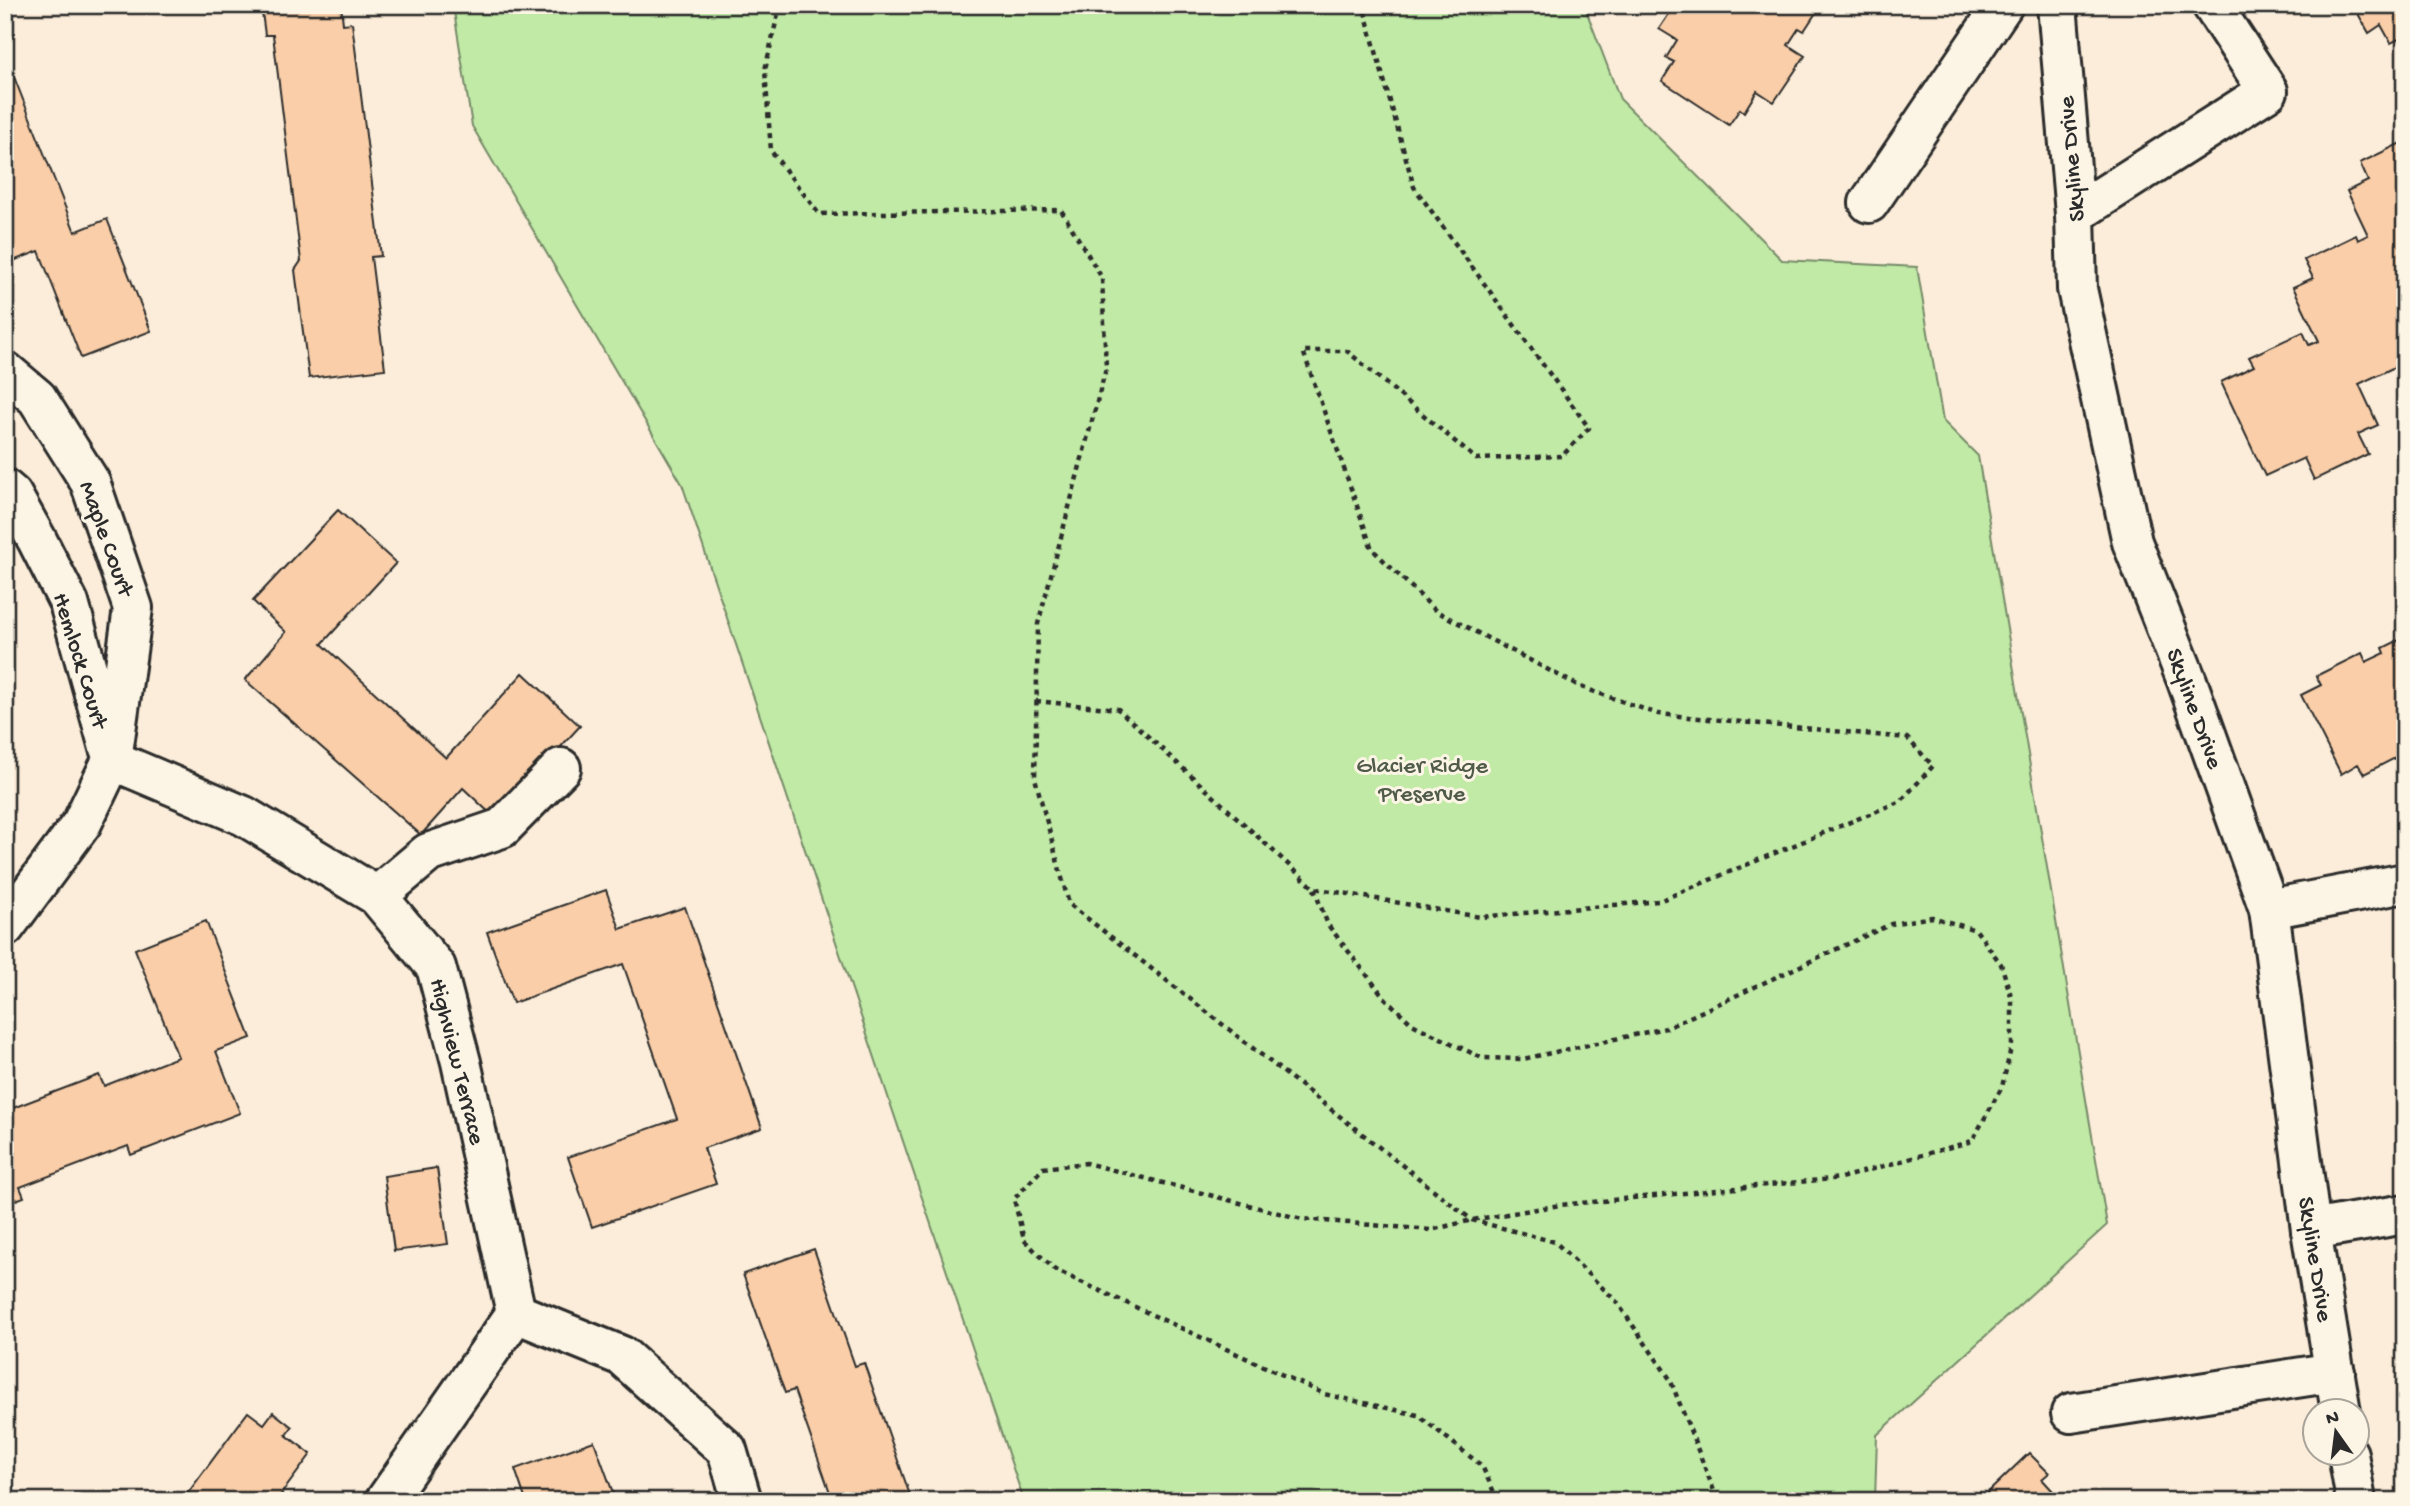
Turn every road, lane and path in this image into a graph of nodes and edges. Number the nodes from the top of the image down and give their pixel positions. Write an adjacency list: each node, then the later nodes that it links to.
1 (780, 5): 10 (path)
2 (1363, 5): 14 (path)
3 (2003, 5): 6 (street)
4 (2057, 5): 7 (street, Skyline Drive)
5 (2212, 5): 7 (street)
6 (1869, 203)
7 (2075, 214): 16 (street, Skyline Drive)
8 (5, 371): 11 (street, Maple Court)
9 (5, 489): 11 (street, Hemlock Court)
10 (1036, 701): 14 (path); 19 (path)
11 (112, 760): 15 (street, Highview Terrace); 17 (street)
12 (561, 768): 15 (street)
13 (2405, 883): 16 (street)
14 (1314, 888): 19 (path)
15 (376, 896): 21 (street, Highview Terrace)
16 (2269, 909): 20 (street, Skyline Drive)
17 (5, 927)
18 (2405, 1214): 20 (street)
19 (1472, 1220): 28 (path); 29 (path)
20 (2311, 1230): 22 (street, Skyline Drive)
21 (516, 1313): 26 (street); 27 (street)
22 (2335, 1372): 23 (street, Skyline Drive); 24 (street)
23 (2339, 1398)
24 (2071, 1413)
25 (2350, 1468): 30 (street)
26 (385, 1501)
27 (742, 1501)
28 (1498, 1501)
29 (1718, 1501)
30 (2356, 1501)

